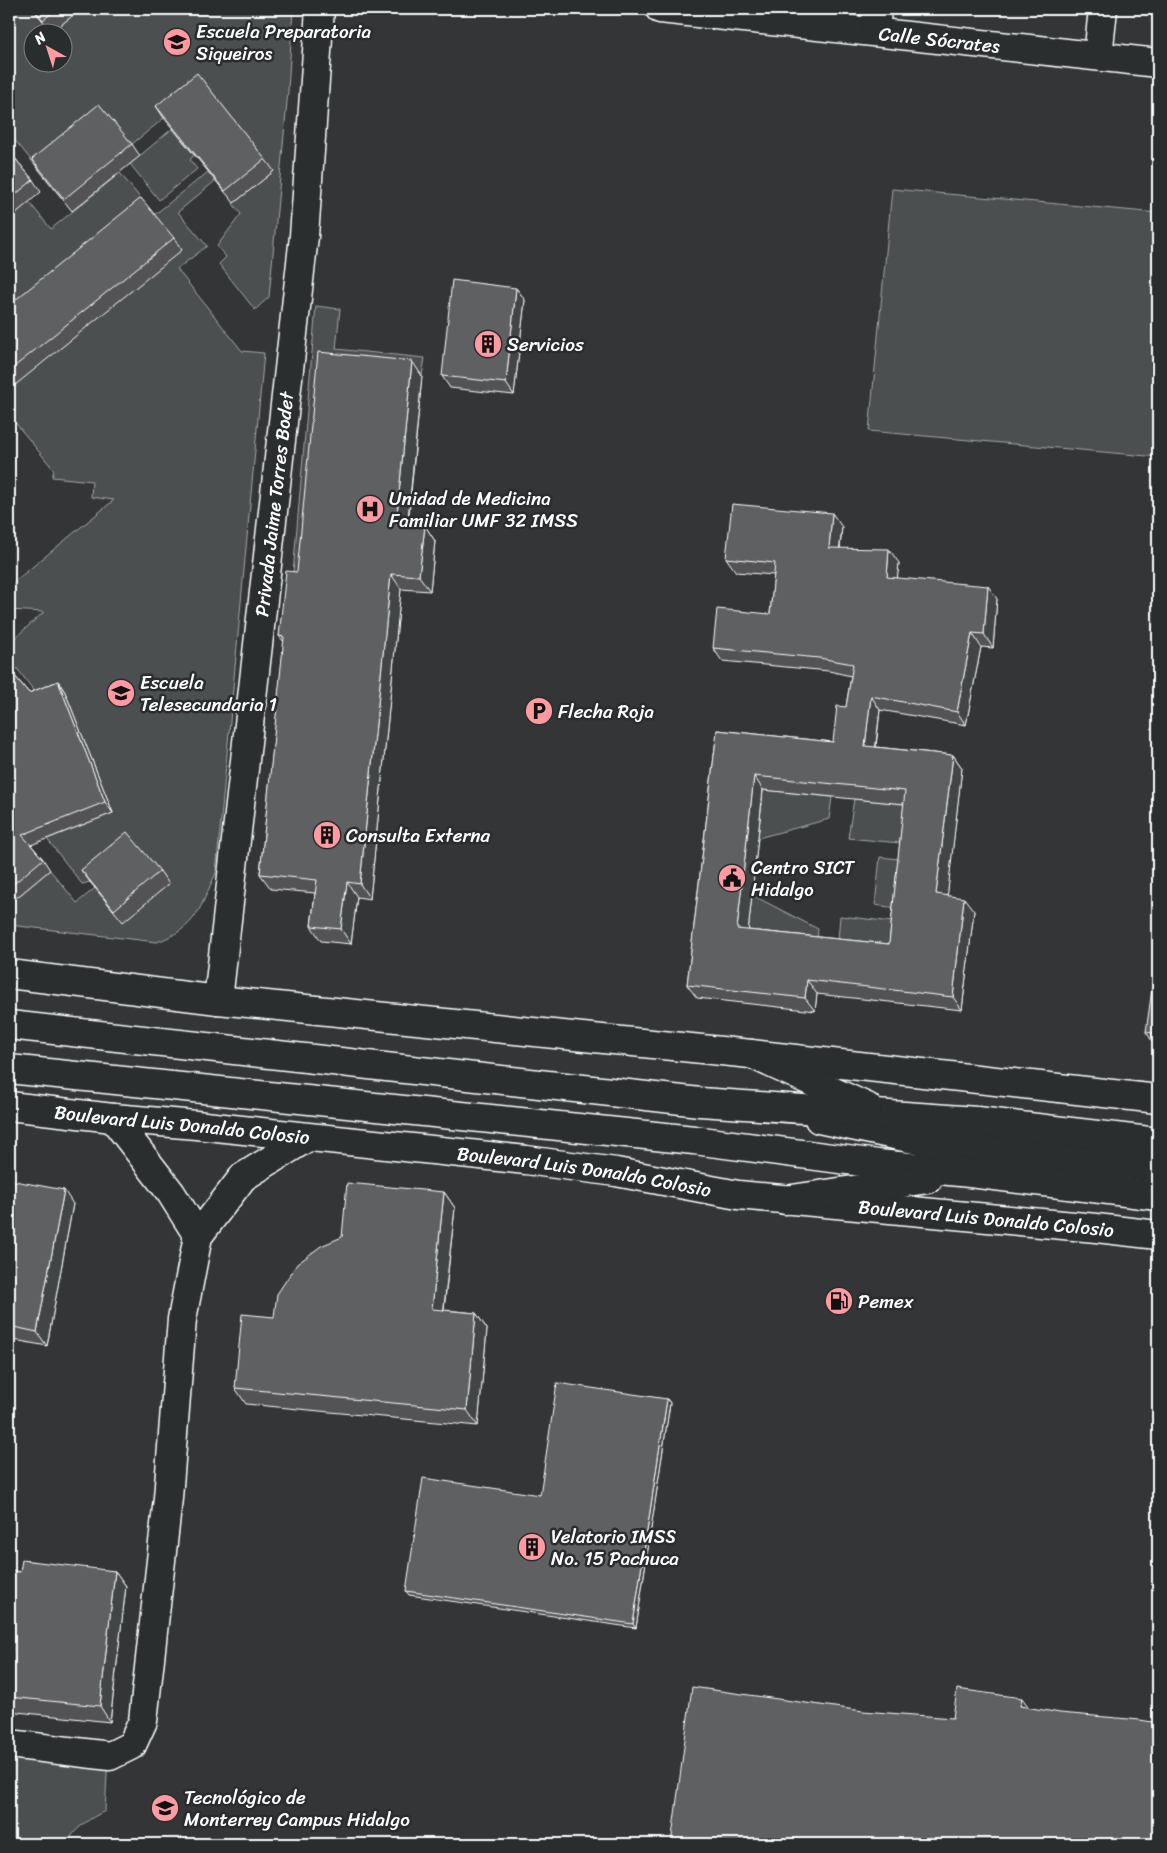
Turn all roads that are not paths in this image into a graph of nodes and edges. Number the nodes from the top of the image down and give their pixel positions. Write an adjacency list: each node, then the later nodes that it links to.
1 (320, 9): 8 (main road, Privada Jaime Torres Bodet)
2 (660, 9): 4 (main road, Calle Sócrates)
3 (1102, 9): 5 (main road)
4 (876, 21): 5 (main road, Calle Sócrates)
5 (1098, 56): 6 (main road, Calle Sócrates)
6 (1158, 63)
7 (9, 974): 8 (main road)
8 (218, 1000): 10 (main road)
9 (9, 1025): 14 (main road)
10 (751, 1054): 12 (main road); 15 (main road)
11 (9, 1068): 20 (main road, Boulevard Luis Donaldo Colosio)
12 (1158, 1099)
13 (9, 1106): 16 (main road, Boulevard Luis Donaldo Colosio)
14 (761, 1106): 15 (main road); 19 (main road)
15 (884, 1115): 18 (main road)
16 (112, 1118): 17 (main road, Boulevard Luis Donaldo Colosio); 24 (main road)
17 (306, 1138): 22 (main road, Boulevard Luis Donaldo Colosio); 24 (main road)
18 (1158, 1142)
19 (1158, 1168)
20 (970, 1173): 21 (main road, Boulevard Luis Donaldo Colosio); 22 (main road)
21 (1158, 1196)
22 (785, 1200): 23 (main road, Boulevard Luis Donaldo Colosio)
23 (1158, 1235)
24 (198, 1236): 25 (main road)
25 (9, 1744)

